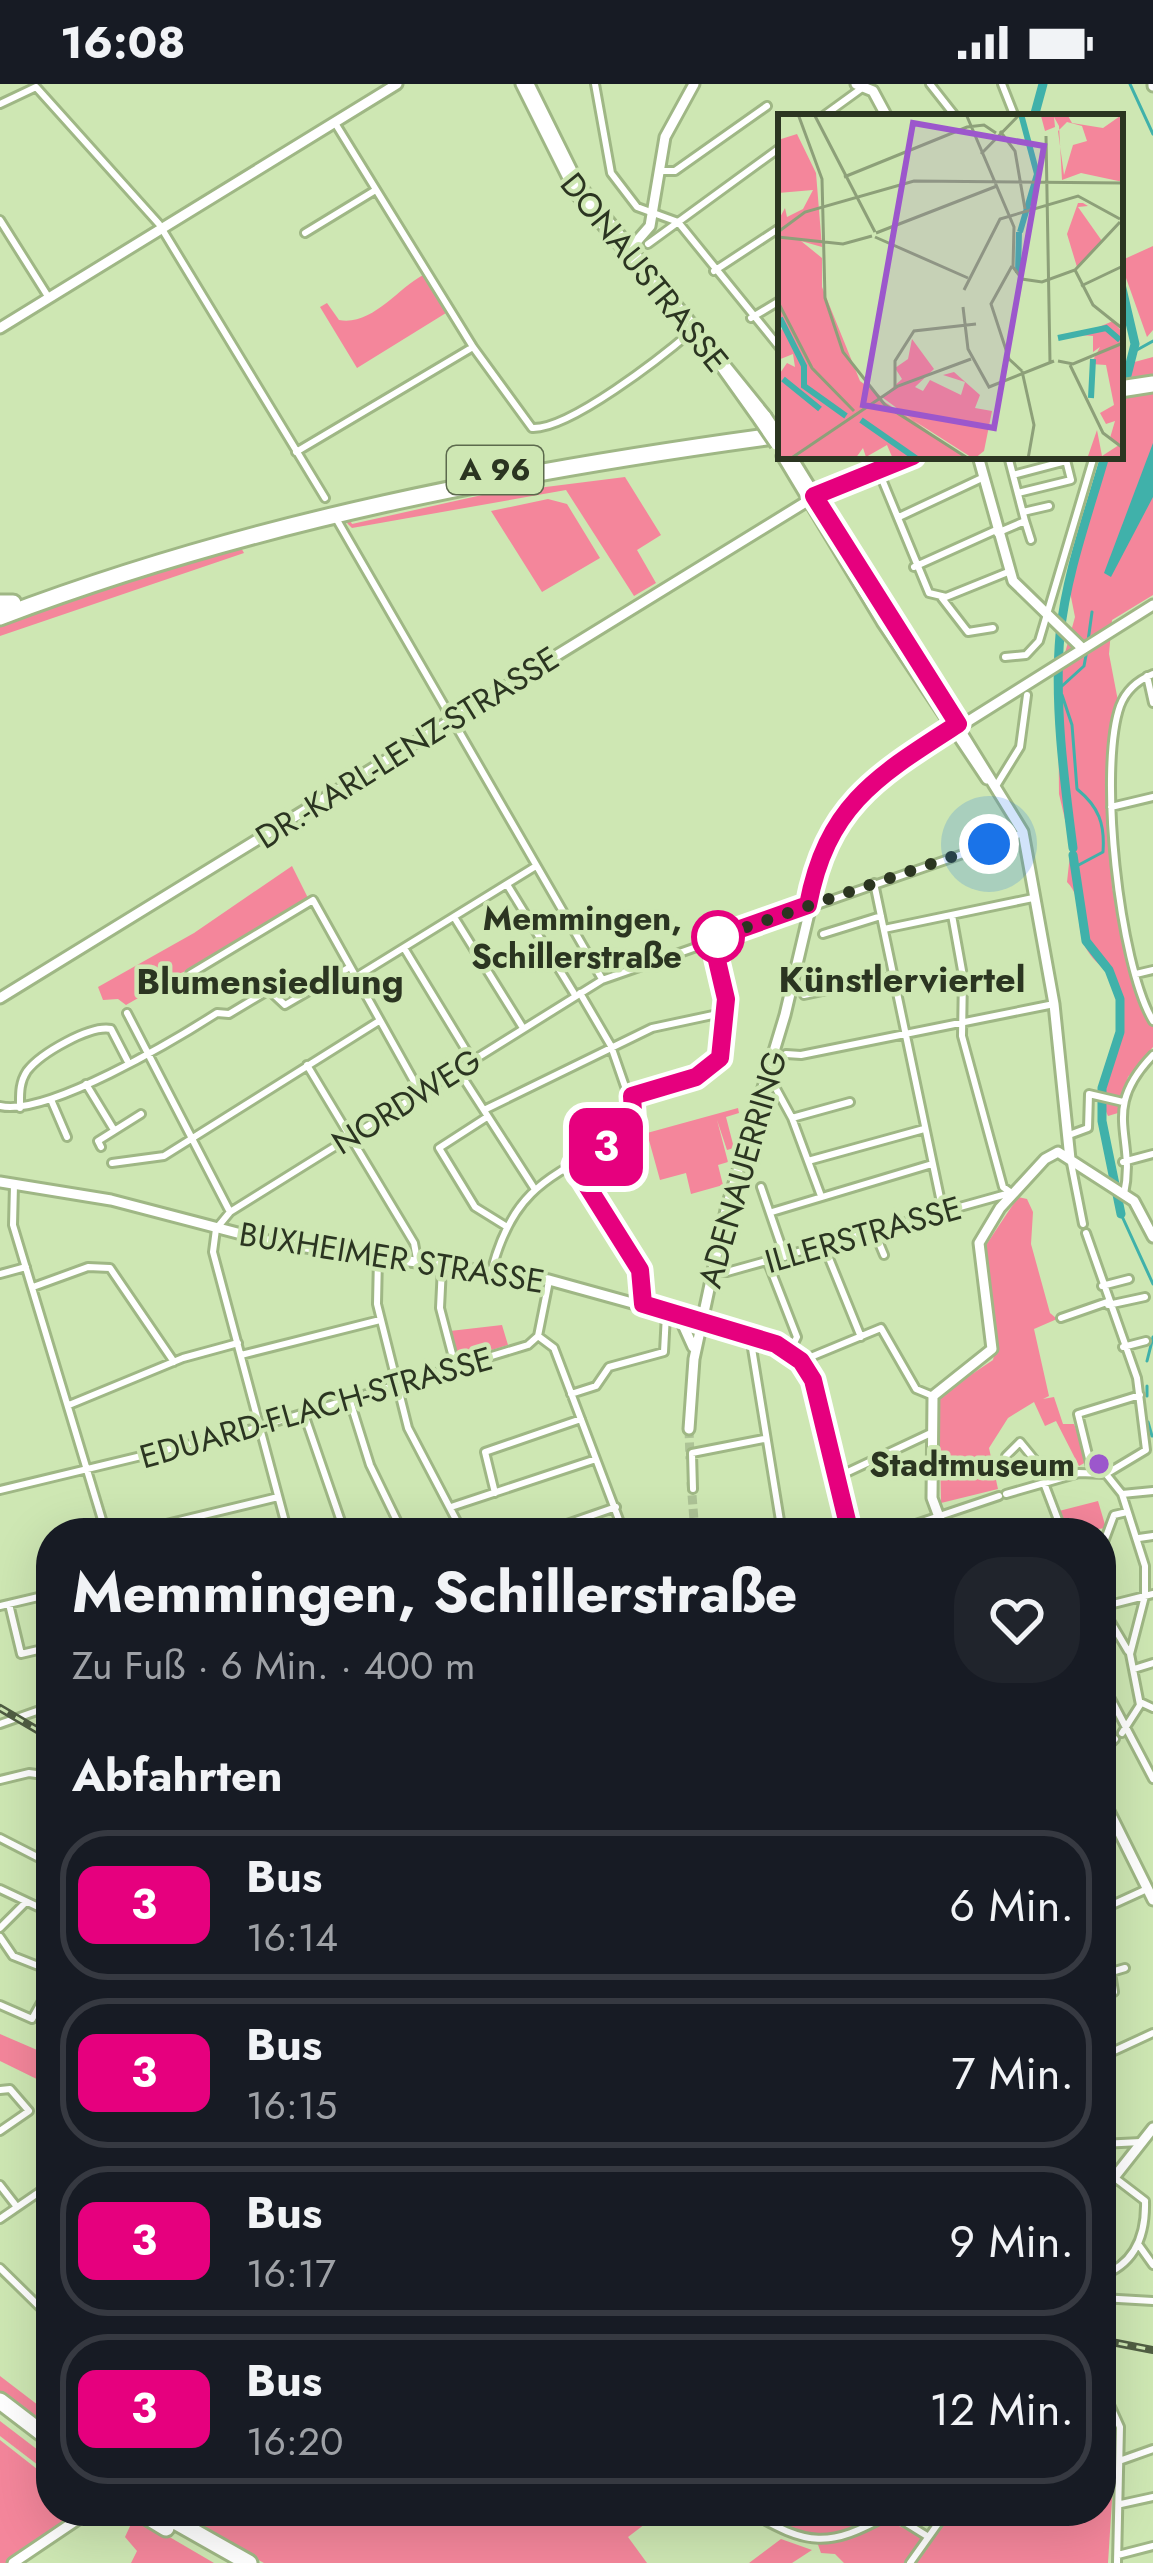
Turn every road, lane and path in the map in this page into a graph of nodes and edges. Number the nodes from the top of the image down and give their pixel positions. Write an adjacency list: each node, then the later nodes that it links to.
1 (397, 84): 15 (street)
2 (525, 84): 26 (street, DONAUSTRASSE)
3 (596, 84): 19 (street)
4 (694, 84): 17 (street)
5 (929, 84): 13 (street)
6 (1003, 84): 14 (street)
7 (32, 85): 9 (street); 23 (street)
8 (866, 86): 11 (street); 12 (street)
9 (0, 104)
10 (766, 106): 17 (street)
11 (826, 114)
12 (885, 114)
13 (954, 114)
14 (1014, 114)
15 (334, 123): 18 (street); 23 (street)
16 (778, 149): 21 (street)
17 (657, 170): 19 (street)
18 (374, 190): 24 (street); 33 (street)
19 (653, 211): 21 (street); 26 (street)
20 (0, 220): 28 (street)
21 (678, 222): 25 (street); 27 (street)
22 (778, 229): 27 (street)
23 (163, 230): 28 (street); 41 (street)
24 (305, 232)
25 (648, 244)
26 (628, 249): 32 (street, DONAUSTRASSE); 37 (street, DONAUSTRASSE)
27 (714, 271): 30 (street)
28 (49, 298): 31 (street)
29 (778, 302): 30 (street)
30 (751, 318): 34 (street)
31 (0, 328)
32 (692, 331): 33 (street); 37 (street, DONAUSTRASSE)
33 (472, 346): 41 (street)
34 (778, 346)
35 (1153, 380): 36 (highway)
36 (1123, 385)
37 (763, 418): 38 (street, DONAUSTRASSE, bridge)
38 (778, 439)
39 (778, 445): 64 (highway, A 96)
40 (778, 445): 67 (highway, A 96)
41 (296, 452): 53 (street)
42 (790, 459): 54 (street, DONAUSTRASSE)
43 (907, 459): 49 (street)
44 (979, 459): 51 (street)
45 (1010, 459): 50 (street)
46 (1063, 459): 50 (street)
47 (1066, 459): 52 (street)
48 (1093, 459): 66 (street)
49 (879, 472): 54 (street); 57 (street)
50 (1013, 475): 52 (street)
51 (982, 478): 57 (street); 59 (street)
52 (1018, 493): 56 (street)
53 (325, 498)
54 (811, 498): 74 (street, DR.-KARL-LENZ-STRASSE); 75 (street, DONAUSTRASSE)
55 (1049, 506): 56 (street)
56 (1024, 516): 59 (street); 60 (street)
57 (897, 518): 61 (street)
58 (337, 520): 74 (street)
59 (996, 532): 61 (street); 62 (street)
60 (1031, 540)
61 (914, 567): 63 (street)
62 (1008, 572): 63 (street); 66 (street)
63 (941, 597): 68 (street)
64 (4, 604)
65 (1153, 605): 69 (street, ADENAUERRING)
66 (1045, 613): 69 (street); 70 (street)
67 (0, 617)
68 (993, 628)
69 (1083, 645): 75 (street, ADENAUERRING)
70 (1005, 657)
71 (1150, 675): 73 (street); 78 (street)
72 (1027, 695): 76 (street)
73 (1153, 703)
74 (452, 719): 80 (street); 101 (street, DR.-KARL-LENZ-STRASSE)
75 (955, 726): 76 (street, DONAUSTRASSE); 84 (street, ADENAUERRING)
76 (996, 786): 79 (street, DONAUSTRASSE)
77 (1153, 797): 78 (street)
78 (1111, 807): 95 (street)
79 (1023, 832): 81 (street, NORDWEG); 83 (street, DONAUSTRASSE)
80 (536, 866): 82 (street); 98 (street)
81 (874, 883): 84 (street, NORDWEG); 86 (street)
82 (507, 885): 87 (street); 99 (street)
83 (1037, 897): 85 (street); 102 (street, DONAUSTRASSE)
84 (808, 905): 90 (street, NORDWEG); 170 (street, ADENAUERRING)
85 (952, 915): 88 (street); 108 (street)
86 (881, 916): 88 (street); 89 (street)
87 (454, 917): 91 (street); 109 (street)
88 (884, 929): 96 (street)
89 (823, 934)
90 (712, 939): 98 (street, NORDWEG); 104 (street)
91 (404, 948): 97 (street); 116 (street)
92 (350, 967): 94 (street); 97 (street); 113 (street)
93 (1153, 970): 95 (street)
94 (190, 974)
95 (1136, 974): 103 (street)
96 (893, 976): 100 (street); 110 (street)
97 (356, 977): 106 (street)
98 (602, 980): 99 (street, NORDWEG)
99 (578, 994): 109 (street, NORDWEG); 111 (street)
100 (804, 995)
101 (0, 998)
102 (1054, 1004): 108 (street); 133 (street, DONAUSTRASSE)
103 (1150, 1007): 107 (street)
104 (727, 1012): 111 (street); 118 (street)
105 (127, 1013): 113 (street)
106 (380, 1021): 117 (street); 122 (street)
107 (1153, 1021)
108 (962, 1022): 110 (street); 150 (street)
109 (523, 1028): 116 (street, NORDWEG)
110 (905, 1031): 112 (street); 132 (street)
111 (611, 1046): 129 (street); 144 (street)
112 (786, 1054)
113 (148, 1055): 115 (street); 136 (street)
114 (1153, 1055): 125 (street)
115 (127, 1060): 120 (street); 127 (street)
116 (472, 1060): 119 (street, NORDWEG)
117 (307, 1065): 134 (street); 136 (street)
118 (714, 1066)
119 (457, 1069): 122 (street, NORDWEG); 129 (street)
120 (86, 1084): 123 (street); 131 (street)
121 (773, 1085): 130 (street)
122 (420, 1092): 134 (street, NORDWEG)
123 (52, 1102): 127 (street); 135 (street)
124 (850, 1102): 130 (street)
125 (1124, 1102): 133 (street); 141 (street)
126 (0, 1106): 127 (street)
127 (20, 1109)
128 (141, 1114): 131 (street)
129 (486, 1114): 148 (street); 156 (street)
130 (792, 1118): 140 (street)
131 (114, 1130): 137 (street)
132 (925, 1130): 140 (street); 143 (street)
133 (1069, 1135): 139 (street, DONAUSTRASSE)
134 (350, 1136): 152 (street, NORDWEG); 165 (street)
135 (67, 1137)
136 (191, 1138): 142 (street); 152 (street)
137 (101, 1147)
138 (1153, 1154): 141 (street)
139 (1070, 1159): 149 (street); 150 (street); 155 (street)
140 (808, 1161): 151 (street)
141 (1123, 1162): 149 (street)
142 (112, 1163)
143 (932, 1164): 151 (street); 154 (street)
144 (574, 1165): 148 (street); 177 (street)
145 (0, 1182): 146 (street, BUXHEIMER STRASSE)
146 (14, 1184): 157 (street, BUXHEIMER STRASSE); 168 (street)
147 (761, 1187): 153 (street)
148 (534, 1188): 156 (street)
149 (1119, 1190): 160 (street)
150 (1014, 1193): 154 (street, ILLERSTRASSE); 199 (street)
151 (821, 1196): 153 (street)
152 (230, 1212): 157 (street, NORDWEG)
153 (772, 1212): 164 (street)
154 (943, 1212): 158 (street, ILLERSTRASSE)
155 (1083, 1224)
156 (504, 1226): 169 (street)
157 (216, 1229): 163 (street, BUXHEIMER STRASSE); 188 (street)
158 (874, 1231): 161 (street, ILLERSTRASSE); 162 (street)
159 (1086, 1233): 174 (street)
160 (1153, 1237)
161 (824, 1245): 164 (street, ILLERSTRASSE); 186 (street)
162 (884, 1255)
163 (378, 1256): 165 (street, BUXHEIMER STRASSE); 182 (street)
164 (785, 1257): 166 (street, ILLERSTRASSE)
165 (417, 1259): 167 (street, BUXHEIMER STRASSE)
166 (767, 1260): 170 (street, ILLERSTRASSE); 190 (street)
167 (442, 1262): 169 (street, BUXHEIMER STRASSE); 195 (street)
168 (26, 1267): 171 (street); 175 (street)
169 (492, 1269): 172 (street, BUXHEIMER STRASSE)
170 (713, 1270): 183 (street, ADENAUERRING)
171 (0, 1274)
172 (549, 1280): 177 (street, BUXHEIMER STRASSE); 184 (street)
173 (1129, 1280): 174 (street)
174 (1102, 1286): 178 (street)
175 (33, 1287): 194 (street); 201 (street)
176 (1145, 1297): 178 (street)
177 (643, 1304): 179 (street, BUXHEIMER STRASSE)
178 (1107, 1304): 181 (street); 189 (street)
179 (666, 1311): 180 (street, BUXHEIMER STRASSE); 197 (street)
180 (680, 1316): 183 (street, BUXHEIMER STRASSE); 192 (street)
181 (1061, 1318)
182 (380, 1320): 191 (street); 196 (street)
183 (701, 1322): 185 (street); 192 (street, ADENAUERRING)
184 (538, 1336): 195 (street, EDUARD-FLACH-STRASSE); 197 (street)
185 (750, 1336): 190 (street); 207 (street)
186 (862, 1337): 193 (street); 199 (street)
187 (1146, 1341): 189 (street)
188 (238, 1343): 191 (street); 194 (street)
189 (1123, 1347): 198 (street)
190 (790, 1351): 193 (street)
191 (242, 1355): 204 (street)
192 (694, 1359): 205 (street, ADENAUERRING)
193 (801, 1361): 213 (street)
194 (174, 1362): 201 (street)
195 (456, 1369): 196 (street, EDUARD-FLACH-STRASSE)
196 (397, 1388): 200 (street, EDUARD-FLACH-STRASSE); 221 (street)
197 (571, 1394): 203 (street)
198 (1140, 1395): 211 (street); 212 (street)
199 (933, 1396): 206 (street)
200 (350, 1400): 202 (street, EDUARD-FLACH-STRASSE); 229 (street)
201 (69, 1405): 210 (street)
202 (304, 1414): 204 (street, EDUARD-FLACH-STRASSE); 228 (street)
203 (581, 1418): 209 (street); 218 (street)
204 (260, 1426): 210 (street, EDUARD-FLACH-STRASSE); 220 (street)
205 (689, 1429)
206 (934, 1431): 213 (street); 224 (street)
207 (764, 1439): 215 (street); 233 (street)
208 (1006, 1456): 214 (street)
209 (597, 1459): 218 (street); 222 (street)
210 (90, 1469): 216 (street, EDUARD-FLACH-STRASSE); 225 (street)
211 (1092, 1471): 212 (street); 214 (street)
212 (1106, 1474): 219 (street)
213 (833, 1479): 234 (street)
214 (1047, 1481): 224 (street); 236 (street)
215 (693, 1489)
216 (0, 1490)
217 (1153, 1491): 219 (street)
218 (495, 1493): 221 (street)
219 (1122, 1494): 223 (street)
220 (278, 1497): 226 (street); 227 (street)
221 (452, 1507): 230 (street)
222 (616, 1507): 231 (street); 232 (street)
223 (1128, 1511): 237 (street); 239 (street)
224 (936, 1516): 235 (street)
225 (102, 1518)
226 (191, 1518)
227 (283, 1518)
228 (340, 1518)
229 (396, 1518)
230 (457, 1518)
231 (584, 1518)
232 (619, 1518)
233 (779, 1518)
234 (845, 1518)
235 (930, 1518)
236 (1058, 1518)
237 (1113, 1518)
238 (1153, 1536): 239 (street)
239 (1139, 1538): 240 (street)
240 (1149, 1595): 242 (street); 246 (street)
241 (36, 1598): 243 (street)
242 (1116, 1603)
243 (5, 1605): 245 (street)
244 (1116, 1631): 246 (street)
245 (36, 1650)
246 (1130, 1654): 248 (street)
247 (1153, 1663): 248 (street)
248 (1132, 1669): 249 (street)
249 (1140, 1702): 250 (street); 254 (street)
250 (1153, 1708)
251 (36, 1711): 253 (street)
252 (1116, 1723): 254 (street)
253 (0, 1724)
254 (1120, 1734): 255 (street); 257 (street)
255 (1116, 1738)
256 (36, 1774): 258 (street)
257 (1153, 1779)
258 (0, 1780)
259 (1116, 1825): 262 (street)
260 (0, 1838): 261 (street)
261 (36, 1856)
262 (1147, 1888): 264 (street); 266 (street)
263 (0, 1889): 265 (street)
264 (1153, 1900)
265 (26, 1901): 267 (street); 268 (street)
266 (1116, 1903)
267 (36, 1906)
268 (0, 1928)
269 (0, 1937): 270 (street)
270 (36, 1965)
271 (1125, 1968): 272 (street)
272 (1116, 1971)
273 (0, 2006): 274 (street)
274 (36, 2012)
275 (1153, 2033): 276 (street)
276 (1116, 2049)
277 (0, 2090): 279 (street)
278 (1153, 2128): 280 (street)
279 (0, 2131)
280 (1141, 2143): 281 (street); 282 (street)
281 (1116, 2144)
282 (1116, 2174)
283 (1116, 2179): 287 (street)
284 (0, 2185): 288 (street)
285 (1153, 2192): 287 (street)
286 (36, 2194): 288 (street)
287 (1145, 2201): 290 (street)
288 (17, 2207): 289 (street)
289 (0, 2219)
290 (1138, 2244): 291 (street); 292 (street)
291 (1153, 2265)
292 (1116, 2268)
293 (0, 2269): 296 (street)
294 (1116, 2299): 295 (street)
295 (1153, 2301)
296 (36, 2304)
297 (0, 2401): 300 (highway)
298 (0, 2414): 301 (highway)
299 (1116, 2416): 303 (street)
300 (36, 2429)
301 (36, 2442)
302 (1153, 2449): 303 (street)
303 (1122, 2460): 305 (street)
304 (1153, 2497): 305 (street)
305 (1121, 2504): 315 (street)
306 (67, 2526): 316 (street)
307 (164, 2526): 317 (highway)
308 (184, 2526): 318 (highway)
309 (774, 2526): 310 (street)
310 (855, 2526)
311 (910, 2526): 313 (street)
312 (935, 2526): 313 (street)
313 (927, 2536): 319 (street)
314 (1153, 2546): 315 (street)
315 (1118, 2559)
316 (13, 2563)
317 (227, 2563)
318 (249, 2563)
319 (910, 2563)

